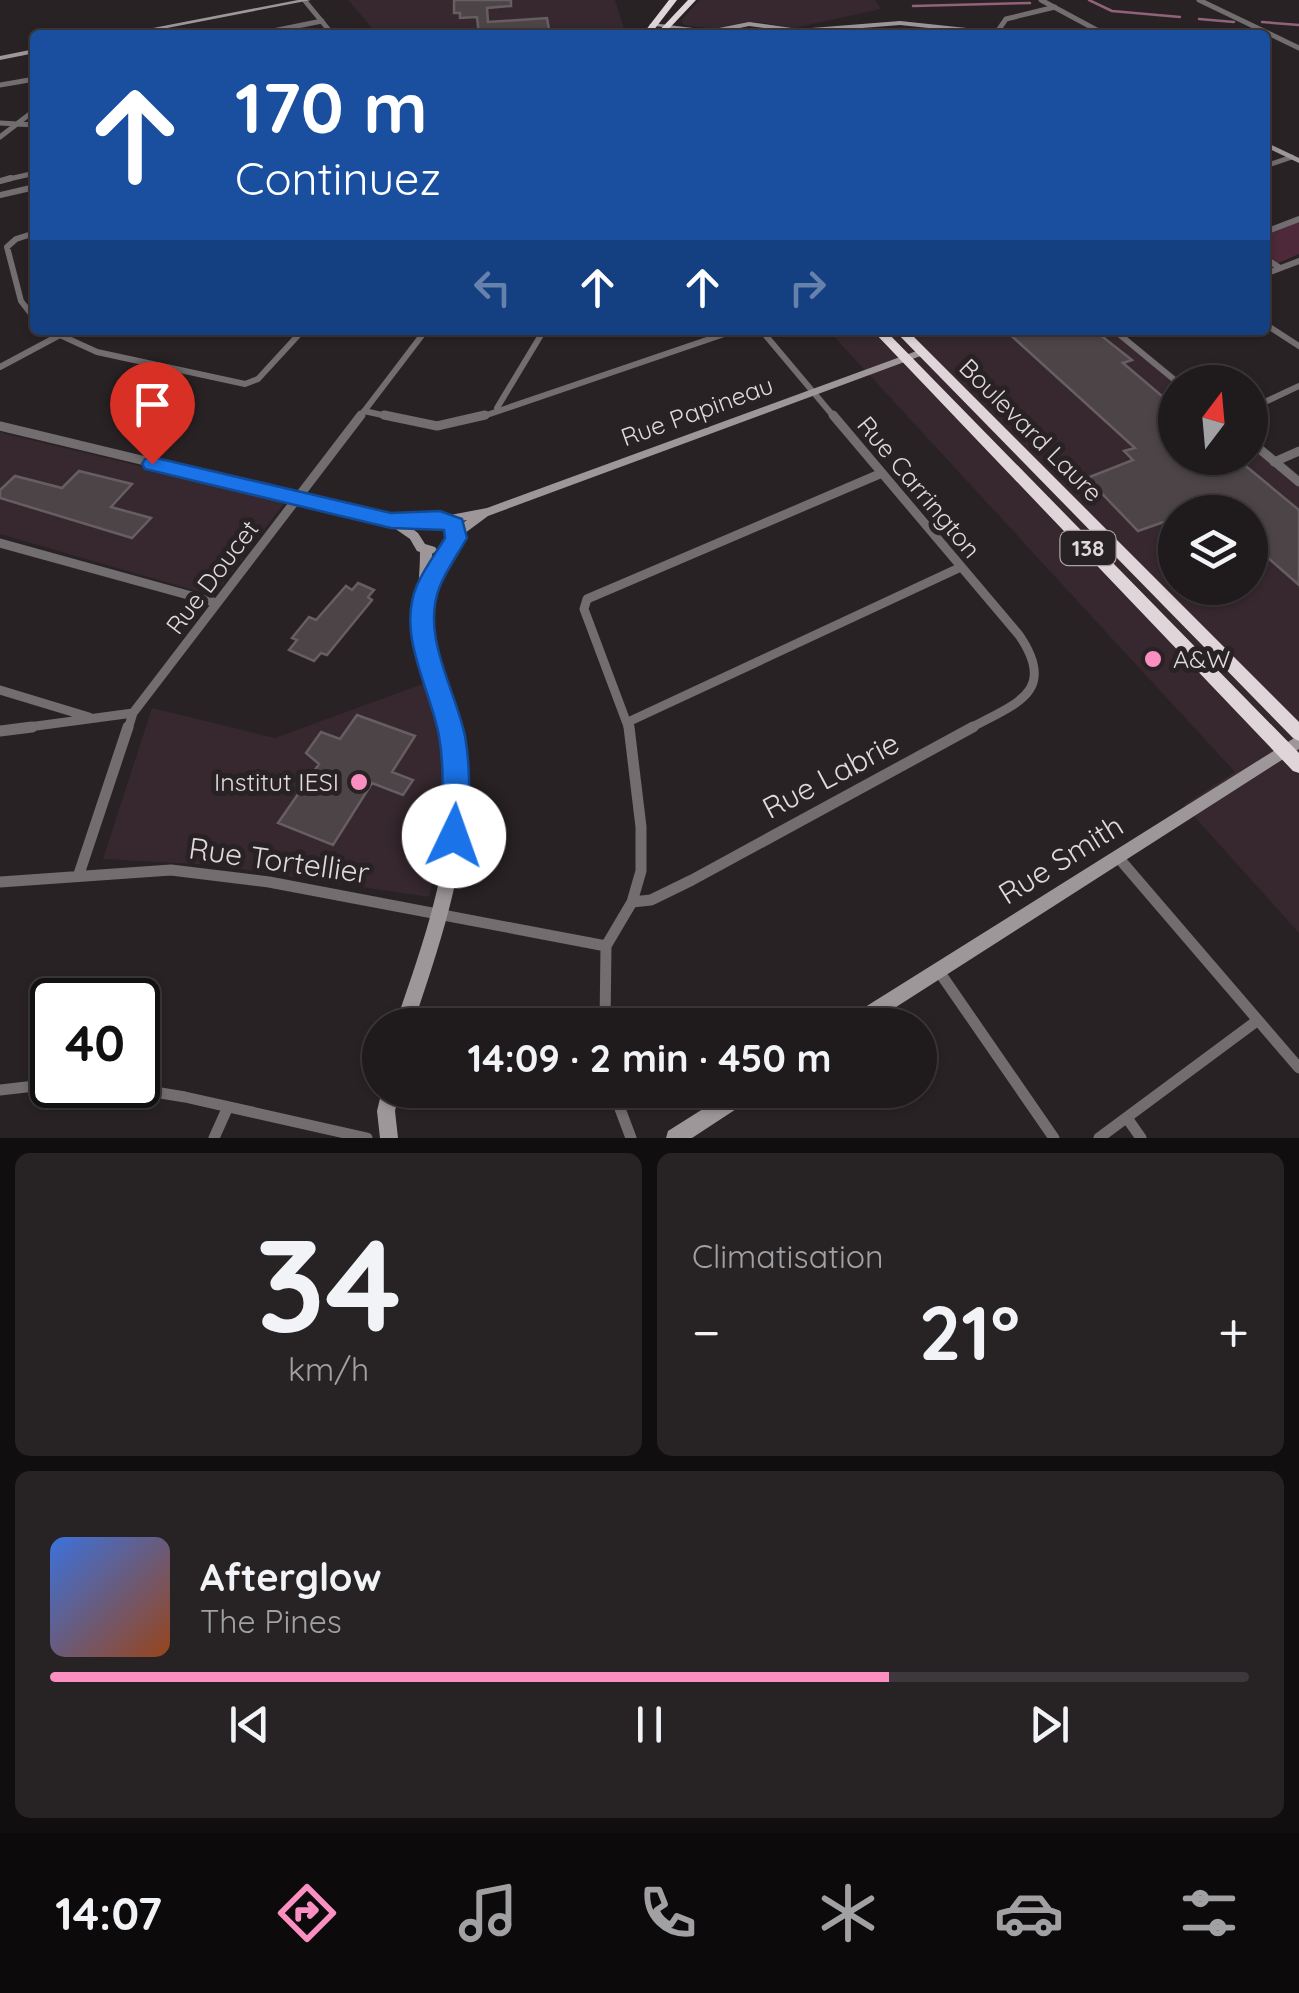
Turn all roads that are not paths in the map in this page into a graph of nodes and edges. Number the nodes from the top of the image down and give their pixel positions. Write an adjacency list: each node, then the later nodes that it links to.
1 (306, 0): 7 (street); 10 (street)
2 (672, 0): 8 (highway)
3 (692, 0): 9 (highway)
4 (1041, 0): 6 (street)
5 (1200, 0): 22 (street)
6 (1055, 7): 20 (street); 21 (street)
7 (322, 21): 11 (street); 12 (street)
8 (652, 24): 9 (street); 13 (highway)
9 (666, 26): 14 (highway); 15 (street)
10 (156, 30)
11 (278, 30)
12 (329, 30)
13 (649, 30)
14 (663, 30)
15 (695, 30)
16 (739, 30): 17 (street)
17 (771, 30)
18 (811, 30): 19 (street)
19 (967, 30)
20 (998, 30)
21 (1097, 30)
22 (1262, 30)
23 (1270, 34): 24 (street)
24 (1299, 48)
25 (30, 52): 26 (street)
26 (0, 58)
27 (30, 80): 28 (street)
28 (0, 84)
29 (30, 114): 31 (street)
30 (0, 123): 31 (street)
31 (18, 123): 32 (street); 33 (street)
32 (30, 124)
33 (0, 136)
34 (1270, 146): 35 (street)
35 (1295, 159): 36 (street)
36 (1270, 165)
37 (30, 174): 38 (street)
38 (0, 181)
39 (30, 188): 40 (street)
40 (0, 195)
41 (1299, 219): 42 (street)
42 (1270, 230)
43 (30, 235): 44 (street)
44 (12, 242): 49 (street)
45 (1270, 261): 47 (street)
46 (1299, 261): 47 (street)
47 (1280, 268): 48 (street)
48 (1270, 272)
49 (30, 313)
50 (1270, 327): 60 (street)
51 (298, 335): 59 (street)
52 (422, 335): 69 (street, Rue Doucet)
53 (541, 335): 68 (street)
54 (721, 335): 68 (street)
55 (765, 335): 66 (street, Rue Carrington)
56 (883, 335): 62 (highway, Boulevard Laure / 138)
57 (905, 335): 61 (highway, Boulevard Laure / 138)
58 (1120, 335): 63 (street)
59 (58, 336): 64 (street)
60 (1299, 346)
61 (922, 352): 62 (street, Rue Papineau); 96 (highway, Boulevard Laure / 138)
62 (905, 358): 66 (street, Rue Papineau); 97 (highway, Boulevard Laure / 138)
63 (1158, 366)
64 (0, 367)
65 (1299, 386): 67 (street)
66 (813, 392): 74 (street, Rue Carrington); 77 (street, Rue Papineau)
67 (1268, 400)
68 (494, 410): 69 (street)
69 (364, 411): 76 (street, Rue Doucet)
70 (0, 426): 76 (street)
71 (1299, 452): 73 (street)
72 (1268, 457): 73 (street)
73 (1274, 462): 75 (street)
74 (882, 472): 86 (street, Rue Carrington); 88 (street)
75 (1299, 482)
76 (297, 498): 78 (street); 89 (street, Rue Doucet)
77 (488, 512): 79 (street); 81 (street)
78 (391, 520): 80 (street); 82 (street)
79 (445, 520): 80 (street); 81 (street)
80 (429, 521): 82 (street)
81 (457, 533): 84 (street)
82 (414, 536): 85 (street)
83 (0, 542): 89 (street)
84 (448, 547): 85 (street); 87 (street)
85 (426, 550): 87 (street)
86 (961, 567): 90 (street, Rue Carrington); 94 (street)
87 (428, 588): 103 (street)
88 (587, 599): 94 (street)
89 (217, 603): 92 (street, Rue Doucet)
90 (1036, 673): 102 (street, Rue Labrie)
91 (0, 690): 93 (street)
92 (133, 713): 93 (street); 100 (street, Rue Doucet)
93 (91, 718): 95 (street)
94 (628, 722): 102 (street)
95 (0, 731)
96 (1299, 733)
97 (1292, 745): 98 (highway, Boulevard Laure / 138); 99 (street, Rue Smith)
98 (1299, 765)
99 (1117, 856): 105 (street, Rue Smith); 109 (street)
100 (79, 874): 101 (street, Rue Tortellier); 103 (street, Rue Tortellier)
101 (0, 882)
102 (632, 902): 104 (street)
103 (438, 912): 104 (street, Rue Tortellier); 106 (street)
104 (606, 946): 107 (street)
105 (938, 970): 108 (street, Rue Smith); 124 (street)
106 (409, 1008)
107 (604, 1008)
108 (879, 1008)
109 (1258, 1020): 110 (street); 118 (street)
110 (1299, 1068)
111 (30, 1087): 112 (street)
112 (0, 1090)
113 (160, 1095): 114 (street)
114 (227, 1108): 119 (street); 120 (street)
115 (387, 1108): 121 (street)
116 (620, 1108): 122 (street)
117 (722, 1108): 123 (street)
118 (1127, 1118): 125 (street); 126 (street)
119 (214, 1138)
120 (367, 1138)
121 (389, 1138)
122 (631, 1138)
123 (675, 1138)
124 (1054, 1138)
125 (1100, 1138)
126 (1142, 1138)

